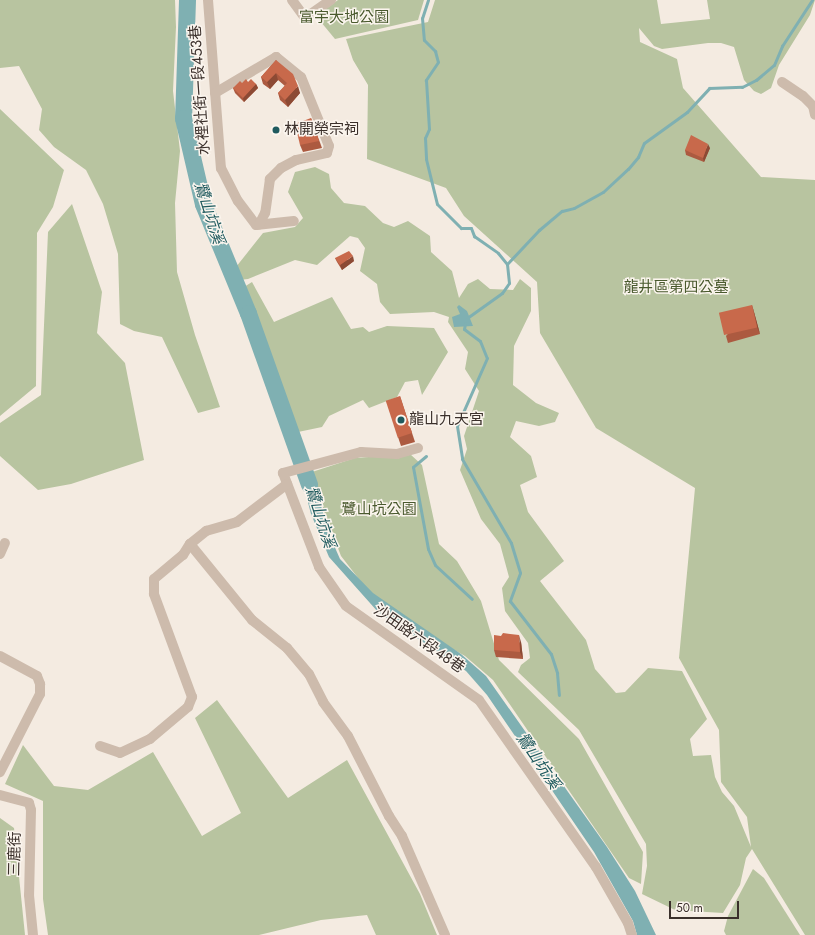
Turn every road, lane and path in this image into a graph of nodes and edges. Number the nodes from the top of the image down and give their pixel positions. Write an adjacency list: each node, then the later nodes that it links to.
1 (208, 0): 5 (street, 水裡社街一段453巷)
2 (292, 0): 3 (street)
3 (331, 0)
4 (782, 82): 6 (street)
5 (215, 93): 8 (street, 水裡社街一段453巷); 8 (street)
6 (815, 115)
7 (294, 222): 8 (street)
8 (259, 226)
9 (418, 448): 10 (street, 沙田路六段48巷)
10 (287, 484): 12 (street); 20 (street, 沙田路六段48巷)
11 (5, 543): 13 (street)
12 (190, 544): 15 (street); 19 (street)
13 (0, 554)
14 (0, 656): 16 (street)
15 (100, 746)
16 (0, 772)
17 (0, 795): 18 (street, 三鹿街)
18 (32, 935)
19 (445, 935)
20 (632, 935)

